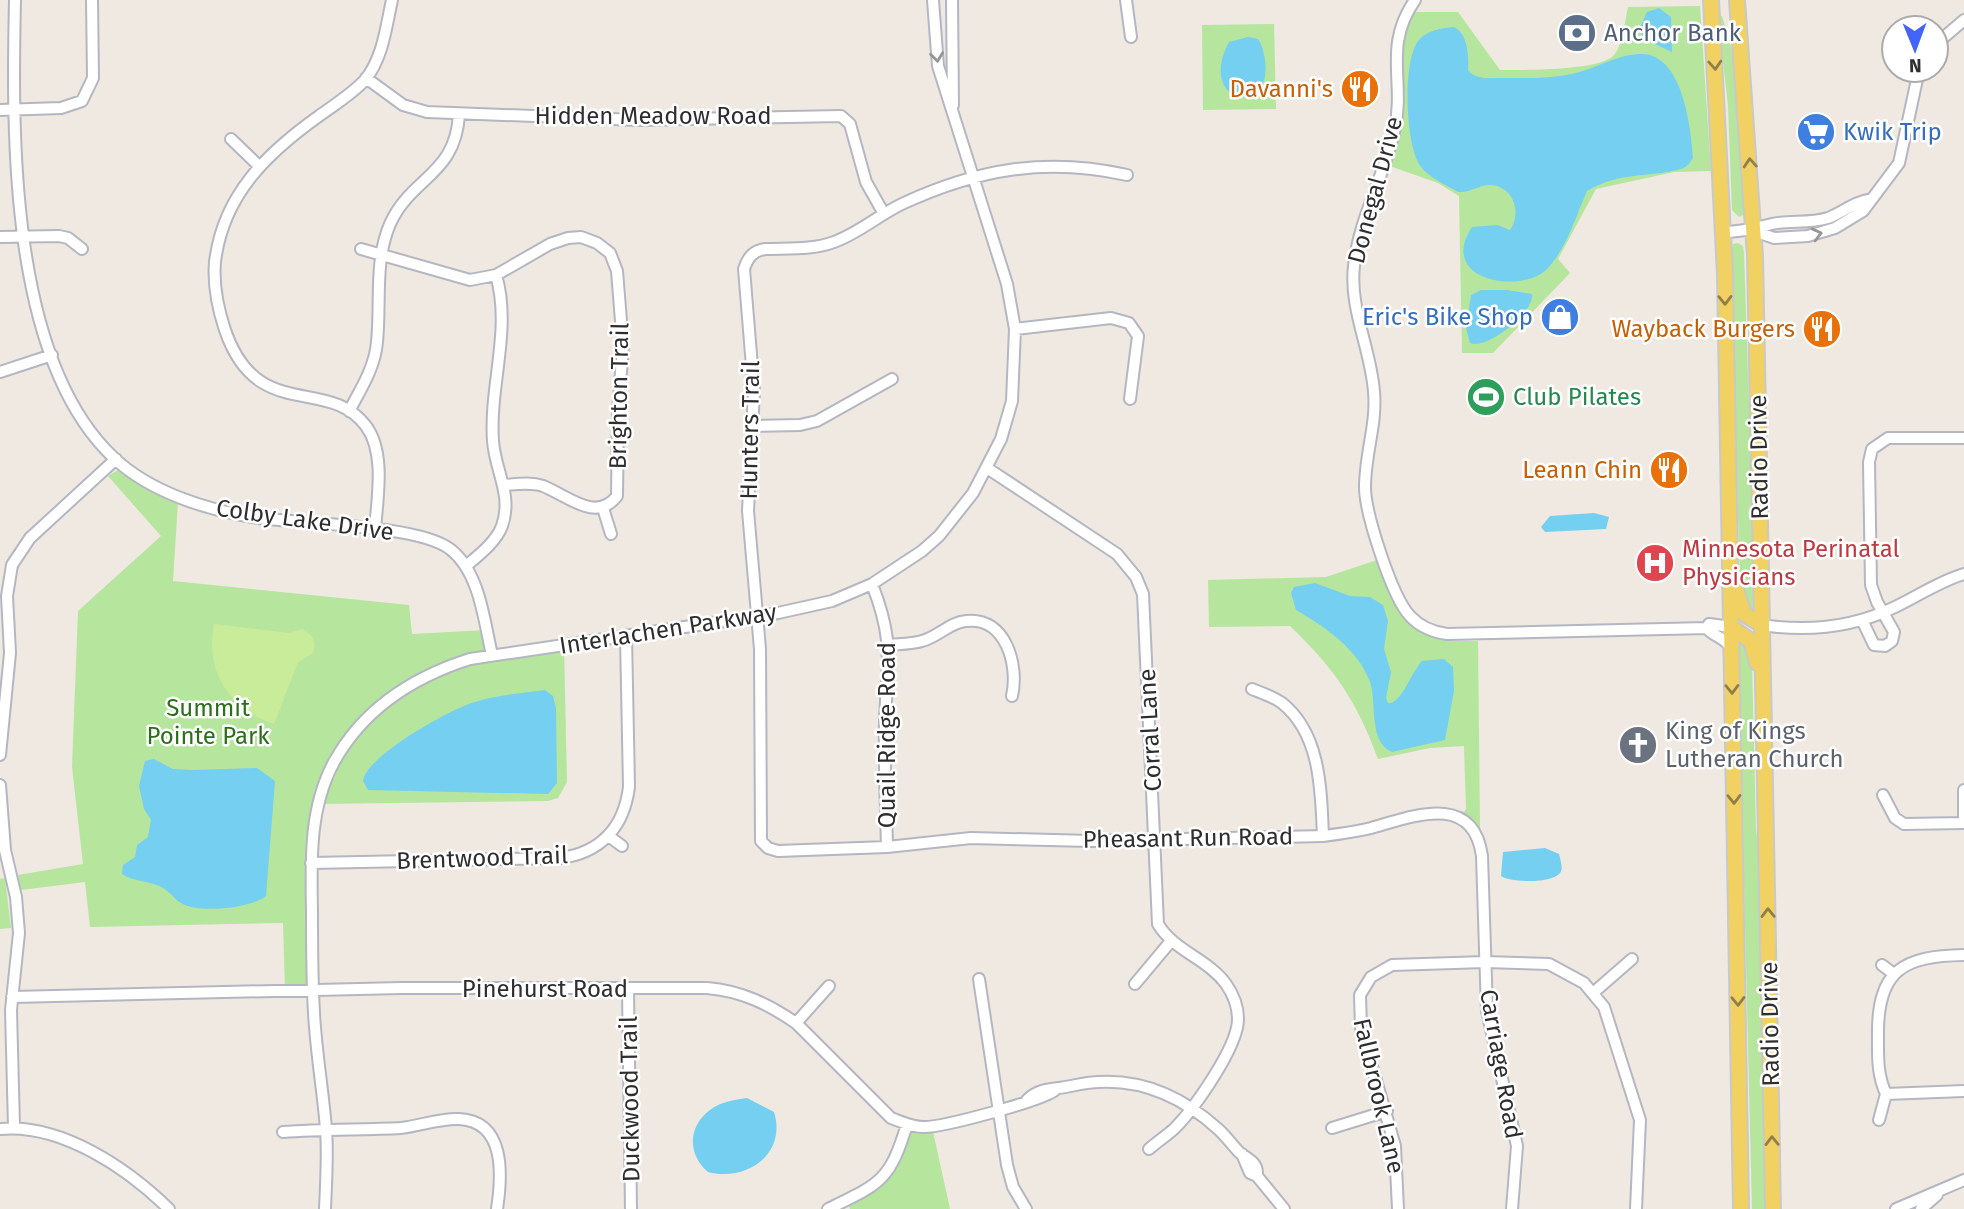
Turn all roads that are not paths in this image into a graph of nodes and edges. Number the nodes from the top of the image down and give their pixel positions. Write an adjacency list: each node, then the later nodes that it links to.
1 (15, 0): 16 (street, Colby Lake Drive)
2 (92, 0): 16 (street)
3 (392, 0): 13 (street)
4 (933, 0): 17 (street, Interlachen Parkway, one-way to 17)
5 (952, 0): 17 (street, Interlachen Parkway)
6 (1126, 0): 12 (street)
7 (1415, 0): 57 (street, Donegal Drive)
8 (1711, 0): 25 (main road, Radio Drive, one-way to 25)
9 (1737, 0): 24 (main road, Radio Drive, one-way to 9)
10 (1964, 20): 11 (street)
11 (1950, 32)
12 (1131, 37)
13 (366, 78): 18 (street, Hidden Meadow Road); 20 (street)
14 (1916, 84): 24 (street)
15 (0, 110): 16 (street)
16 (15, 110): 26 (street, Colby Lake Drive)
17 (953, 111): 22 (street, Interlachen Parkway)
18 (460, 114): 23 (street, Hidden Meadow Road); 30 (street)
19 (231, 139): 20 (street)
20 (258, 165): 37 (street)
21 (1127, 175): 22 (street, Hunters Trail)
22 (973, 178): 23 (street, Hunters Trail); 32 (street, Interlachen Parkway)
23 (884, 214): 38 (street, Hunters Trail)
24 (1754, 231): 25 (street); 55 (main road, Radio Drive)
25 (1723, 232): 46 (main road, Radio Drive, one-way to 46)
26 (22, 236): 27 (street); 28 (street); 33 (street, Colby Lake Drive)
27 (0, 237)
28 (82, 249)
29 (361, 249): 30 (street, Brighton Trail)
30 (381, 255): 31 (street, Brighton Trail); 37 (street)
31 (496, 275): 42 (street); 43 (street, Brighton Trail)
32 (1015, 329): 36 (street); 41 (street, Interlachen Parkway)
33 (52, 355): 34 (street); 40 (street, Colby Lake Drive)
34 (0, 372)
35 (892, 379): 38 (street)
36 (1129, 399)
37 (349, 411): 44 (street)
38 (752, 426): 53 (street, Hunters Trail)
39 (1964, 438): 52 (street)
40 (116, 459): 44 (street, Colby Lake Drive); 48 (street)
41 (987, 468): 51 (street, Interlachen Parkway); 74 (street, Corral Lane)
42 (505, 485): 43 (street); 49 (street)
43 (603, 508): 45 (street)
44 (375, 530): 49 (street, Colby Lake Drive)
45 (611, 534)
46 (1730, 553): 55 (main road); 56 (main road, Radio Drive)
47 (0, 561): 48 (street)
48 (12, 565): 63 (street)
49 (466, 566): 61 (street)
50 (1964, 573): 52 (street)
51 (872, 584): 53 (street, Interlachen Parkway); 59 (street, Quail Ridge Road)
52 (1882, 613): 54 (street); 54 (street)
53 (757, 616): 58 (street, Interlachen Parkway); 75 (street, Hunters Trail)
54 (1862, 620): 55 (street)
55 (1762, 625): 65 (main road, Radio Drive)
56 (1731, 627): 57 (street, Donegal Drive); 60 (main road, Radio Drive); 65 (main road)
57 (1707, 628): 60 (street)
58 (626, 636): 61 (street, Interlachen Parkway); 73 (street)
59 (890, 645): 64 (street); 77 (street, Quail Ridge Road)
60 (1731, 648): 118 (main road, Radio Drive, one-way to 118)
61 (492, 655): 78 (street, Interlachen Parkway)
62 (1252, 689): 72 (street)
63 (3, 692): 66 (street)
64 (1012, 696)
65 (1764, 699): 119 (main road, Radio Drive, one-way to 65)
66 (0, 755)
67 (0, 785): 70 (street)
68 (1964, 790): 71 (street)
69 (1883, 795): 71 (street)
70 (1, 811): 91 (street)
71 (1964, 823)
72 (1323, 836): 74 (street, Pheasant Run Road); 82 (street, Pheasant Run Road)
73 (610, 837): 76 (street); 78 (street, Brentwood Trail)
74 (1156, 839): 77 (street, Pheasant Run Road); 79 (street, Corral Lane)
75 (764, 845): 77 (street, Pheasant Run Road)
76 (622, 846)
77 (887, 846)
78 (311, 863): 88 (street, Interlachen Parkway)
79 (1171, 941): 86 (street); 95 (street, Corral Lane)
80 (1964, 955): 84 (street)
81 (1632, 959): 90 (street)
82 (1485, 962): 90 (street, Fallbrook Lane); 97 (street, Fallbrook Lane); 116 (street, Carriage Road)
83 (1882, 965): 84 (street)
84 (1894, 974): 94 (street)
85 (979, 979): 96 (street)
86 (1135, 984)
87 (829, 986): 92 (street)
88 (314, 989): 89 (street, Pinehurst Road); 91 (street, Pinehurst Road); 103 (street, Interlachen Parkway)
89 (628, 989): 92 (street, Pinehurst Road); 111 (street, Duckwood Trail)
90 (1593, 993): 117 (street)
91 (12, 997): 100 (street)
92 (796, 1023): 99 (street, Pinehurst Road)
93 (1964, 1091): 94 (street)
94 (1886, 1094): 98 (street)
95 (1191, 1108): 96 (street); 105 (street, Corral Lane); 114 (street)
96 (999, 1109): 99 (street); 113 (street)
97 (1387, 1111): 101 (street); 115 (street, Fallbrook Lane)
98 (1879, 1120)
99 (907, 1124): 112 (street)
100 (13, 1127): 102 (street); 108 (street)
101 (1332, 1128)
102 (0, 1129)
103 (326, 1130): 104 (street); 109 (street, Interlachen Parkway); 110 (street)
104 (283, 1132)
105 (1149, 1149)
106 (1964, 1180): 107 (street)
107 (1943, 1189): 120 (street); 121 (street)
108 (169, 1209)
109 (325, 1209)
110 (496, 1209)
111 (631, 1209)
112 (828, 1209)
113 (1026, 1209)
114 (1284, 1209)
115 (1398, 1209)
116 (1512, 1209)
117 (1636, 1209)
118 (1741, 1209)
119 (1773, 1209)
120 (1896, 1209)
121 (1921, 1209)

